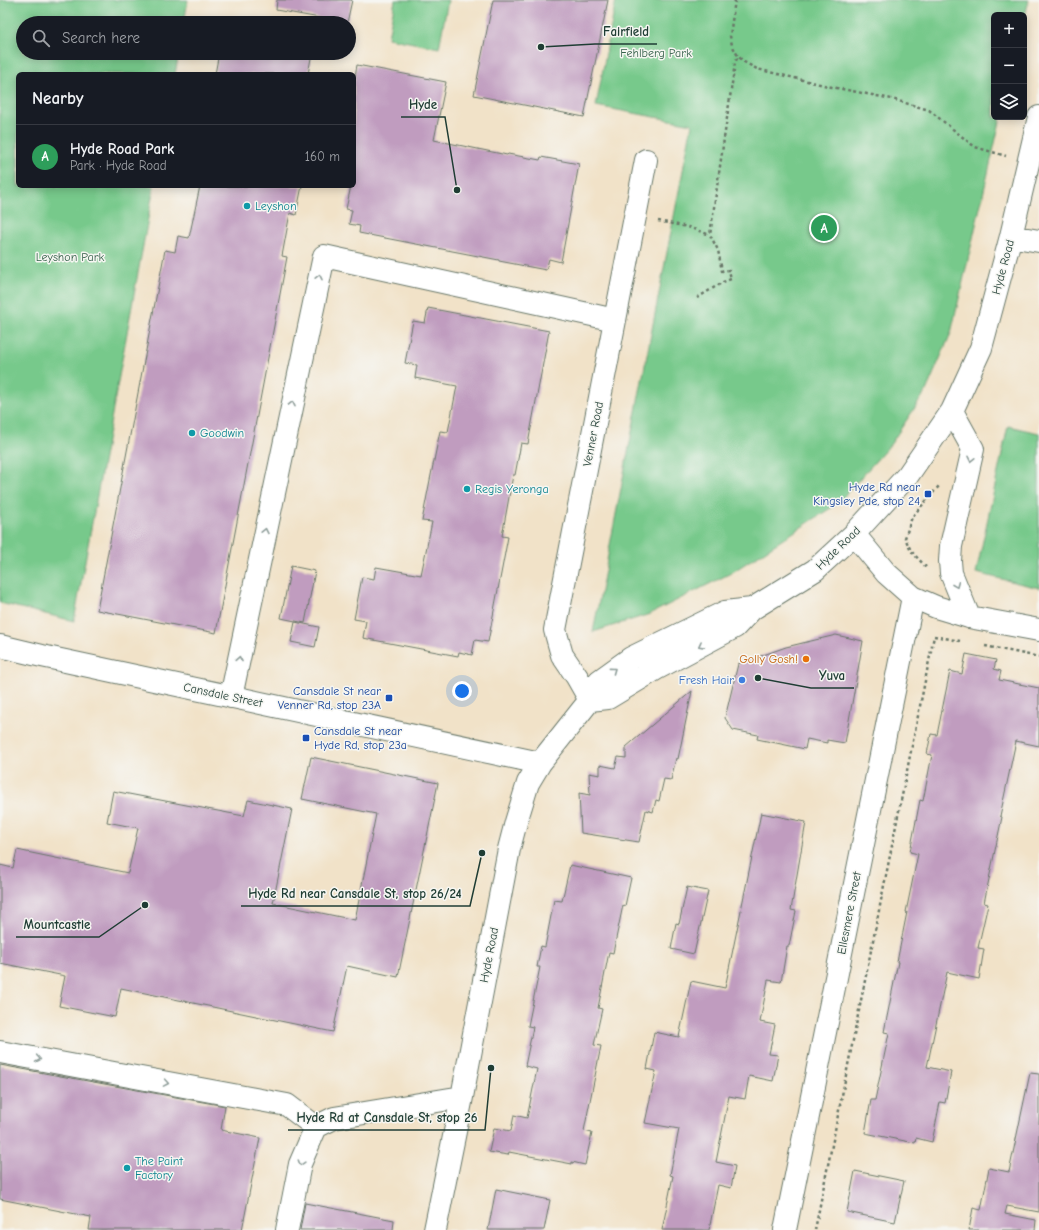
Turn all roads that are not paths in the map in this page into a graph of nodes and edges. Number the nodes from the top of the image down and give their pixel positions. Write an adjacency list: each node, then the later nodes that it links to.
1 (1039, 117): 3 (street, Hyde Road)
2 (646, 160): 5 (street, Venner Road)
3 (1011, 236): 4 (street); 6 (street, Hyde Road)
4 (1039, 241)
5 (614, 320): 12 (street, one-way to 5); 13 (street, Venner Road)
6 (952, 411): 7 (street, Hyde Road); 9 (street, one-way to 9)
7 (854, 534): 8 (street); 13 (street, Hyde Road)
8 (913, 597): 9 (street); 20 (street, Ellesmere Street)
9 (969, 617): 10 (street)
10 (1039, 630)
11 (0, 646): 12 (street, Cansdale Street)
12 (231, 697): 14 (street, Cansdale Street)
13 (590, 700): 14 (street, Hyde Road)
14 (540, 763): 16 (street, Hyde Road)
15 (0, 1052): 17 (street, one-way to 17)
16 (462, 1096): 17 (street); 19 (street, Hyde Road)
17 (316, 1127): 18 (street, one-way to 18)
18 (287, 1230)
19 (435, 1230)
20 (785, 1230)

